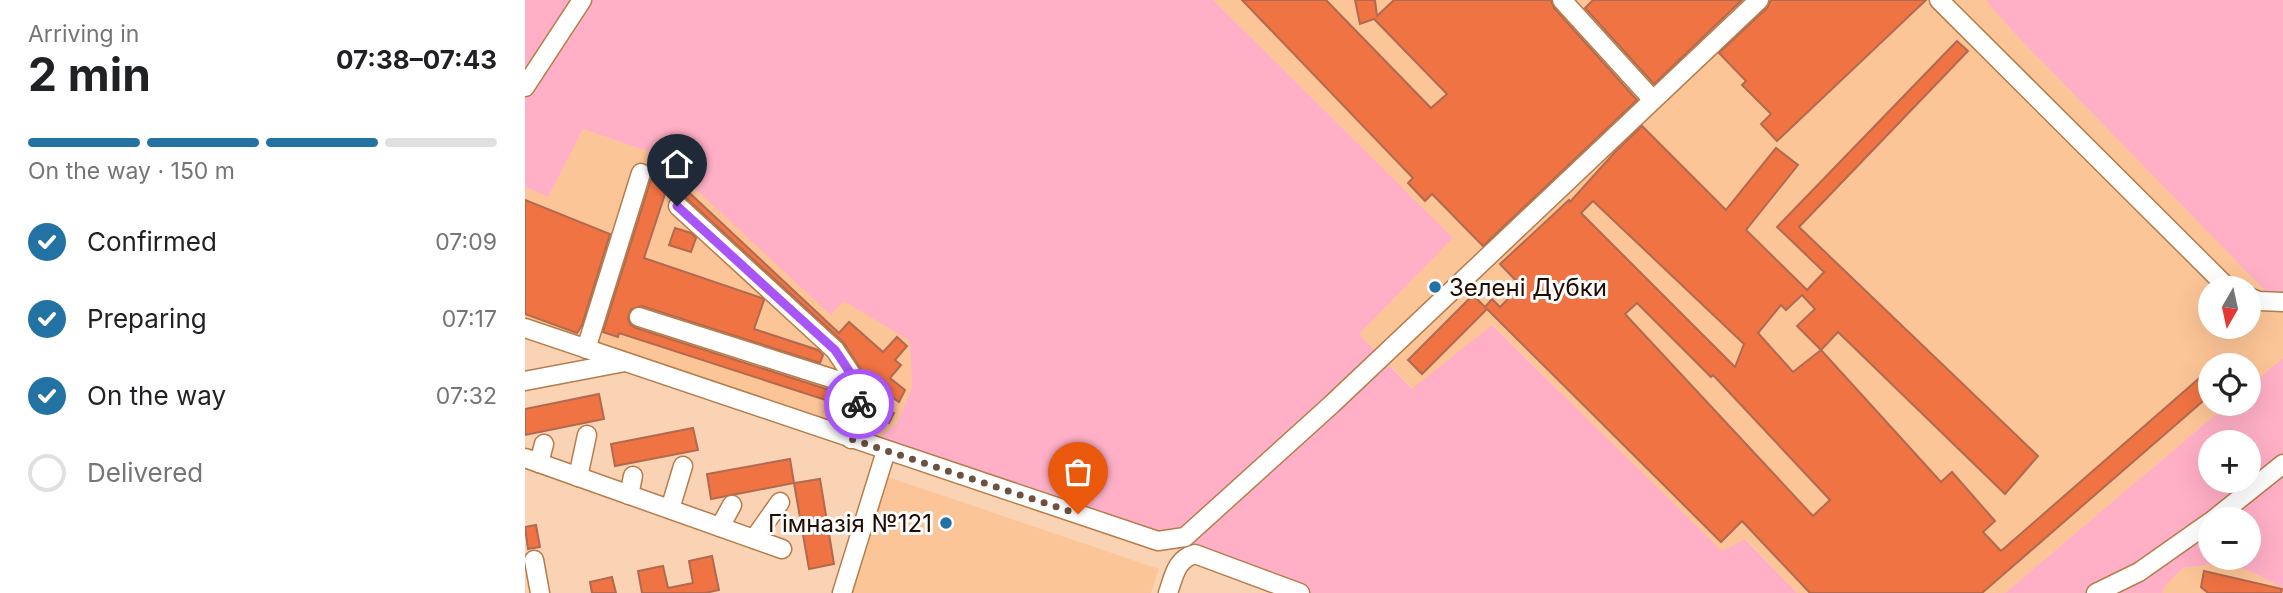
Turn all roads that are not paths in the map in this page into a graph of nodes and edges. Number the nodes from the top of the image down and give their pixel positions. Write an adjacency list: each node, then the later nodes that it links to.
1 (582, 0): 5 (street)
2 (1562, 0): 6 (street)
3 (1759, 0): 6 (street)
4 (1939, 0): 9 (street)
5 (525, 87)
6 (1653, 100): 21 (street)
7 (641, 173): 14 (street)
8 (677, 206): 17 (street)
9 (2216, 276)
10 (2261, 301): 11 (street)
11 (2283, 302)
12 (639, 317): 17 (street)
13 (525, 328): 14 (street)
14 (586, 349): 15 (street)
15 (626, 362): 16 (street); 19 (street)
16 (525, 381)
17 (859, 387): 19 (street)
18 (587, 435): 26 (street)
19 (851, 439): 21 (street)
20 (544, 444): 22 (street)
21 (886, 451): 38 (street)
22 (532, 460): 26 (street)
23 (2283, 464): 30 (street)
24 (683, 466): 31 (street)
25 (633, 476): 27 (street)
26 (578, 477): 27 (street)
27 (629, 495): 31 (street)
28 (780, 502): 34 (street)
29 (732, 505): 32 (street)
30 (2229, 507)
31 (670, 509): 32 (street)
32 (720, 527): 34 (street)
33 (2198, 531): 41 (street)
34 (754, 539): 35 (street)
35 (782, 549)
36 (534, 560): 37 (street)
37 (540, 593)
38 (842, 593)
39 (1168, 593): 40 (street)
40 (1300, 593)
41 (2096, 593)

